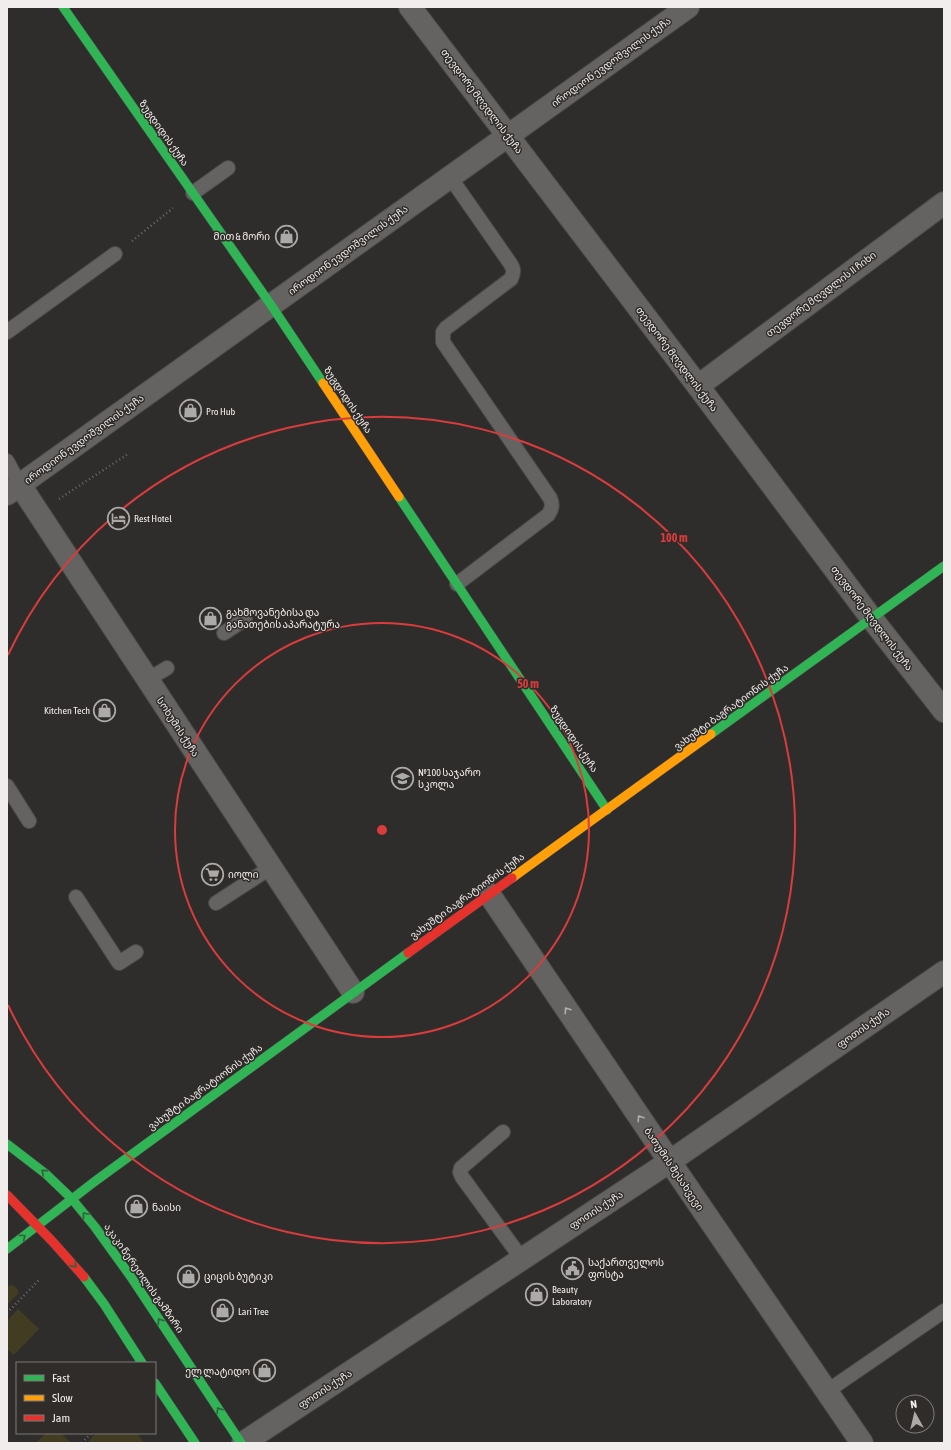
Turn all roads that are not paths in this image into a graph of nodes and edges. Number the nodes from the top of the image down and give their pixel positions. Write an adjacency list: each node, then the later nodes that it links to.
1 (63, 7): 7 (street, ზუგდიდის ქუჩა)
2 (410, 7): 4 (street, თევდორე მღვდლის ქუჩა)
3 (688, 7): 4 (street, იროდიონ ევდოშვილის ქუჩა)
4 (508, 135): 6 (street, იროდიონ ევდოშვილის ქუჩა); 12 (street, თევდორე მღვდლის ქუჩა)
5 (228, 168): 7 (lane)
6 (450, 178): 10 (street, იროდიონ ევდოშვილის ქუჩა); 16 (lane)
7 (193, 193): 10 (street, ზუგდიდის ქუჩა)
8 (944, 203): 12 (street, თევდორე მღვდლის II ჩიხი)
9 (115, 254): 11 (lane)
10 (271, 305): 14 (street, იროდიონ ევდოშვილის ქუჩა); 16 (street, ზუგდიდის ქუჩა)
11 (7, 332)
12 (698, 386): 18 (street, თევდორე მღვდლის ქუჩა)
13 (7, 461): 14 (lane, სოხუმის ქუჩა)
14 (13, 490): 21 (street, სოხუმის ქუჩა)
15 (944, 566): 18 (street, ვახუშტი ბაგრატიონის ქუჩა)
16 (457, 584): 24 (street, ზუგდიდის ქუჩა)
17 (245, 619): 19 (lane)
18 (872, 619): 22 (street, თევდორე მღვდლის ქუჩა); 24 (street, ვახუშტი ბაგრატიონის ქუჩა)
19 (224, 633)
20 (167, 668): 21 (lane)
21 (147, 680): 26 (street, სოხუმის ქუჩა)
22 (944, 711)
23 (7, 786): 25 (lane)
24 (607, 810): 27 (street, ვახუშტი ბაგრატიონის ქუჩა)
25 (29, 821)
26 (270, 868): 29 (lane); 32 (street, სოხუმის ქუჩა)
27 (489, 894): 32 (street, ვახუშტი ბაგრატიონის ქუჩა); 35 (street, ბათუმის შესახვევი, one-way to 27)
28 (76, 897): 30 (lane)
29 (216, 903)
30 (136, 952)
31 (944, 972): 35 (street, ფოთის ქუჩა)
32 (353, 992): 37 (street, ვახუშტი ბაგრატიონის ქუჩა)
33 (503, 1132): 40 (lane)
34 (7, 1144): 37 (street, აკაკი წერეთლის გამზირი, one-way to 34)
35 (669, 1162): 40 (street, ფოთის ქუჩა); 44 (street, ბათუმის შესახვევი)
36 (7, 1195): 38 (street)
37 (72, 1199): 38 (street, ვახუშტი ბაგრატიონის ქუჩა); 46 (street, აკაკი წერეთლის გამზირი, one-way to 37)
38 (39, 1225): 39 (street, ვახუშტი ბაგრატიონის ქუჩა, one-way to 38); 42 (street, one-way to 42)
39 (7, 1249)
40 (522, 1259): 46 (street, ფოთის ქუჩა)
41 (944, 1311): 44 (lane)
42 (141, 1362)
43 (156, 1384): 45 (street)
44 (826, 1392): 47 (street, ბათუმის შესახვევი)
45 (195, 1443)
46 (242, 1443)
47 (862, 1443)

